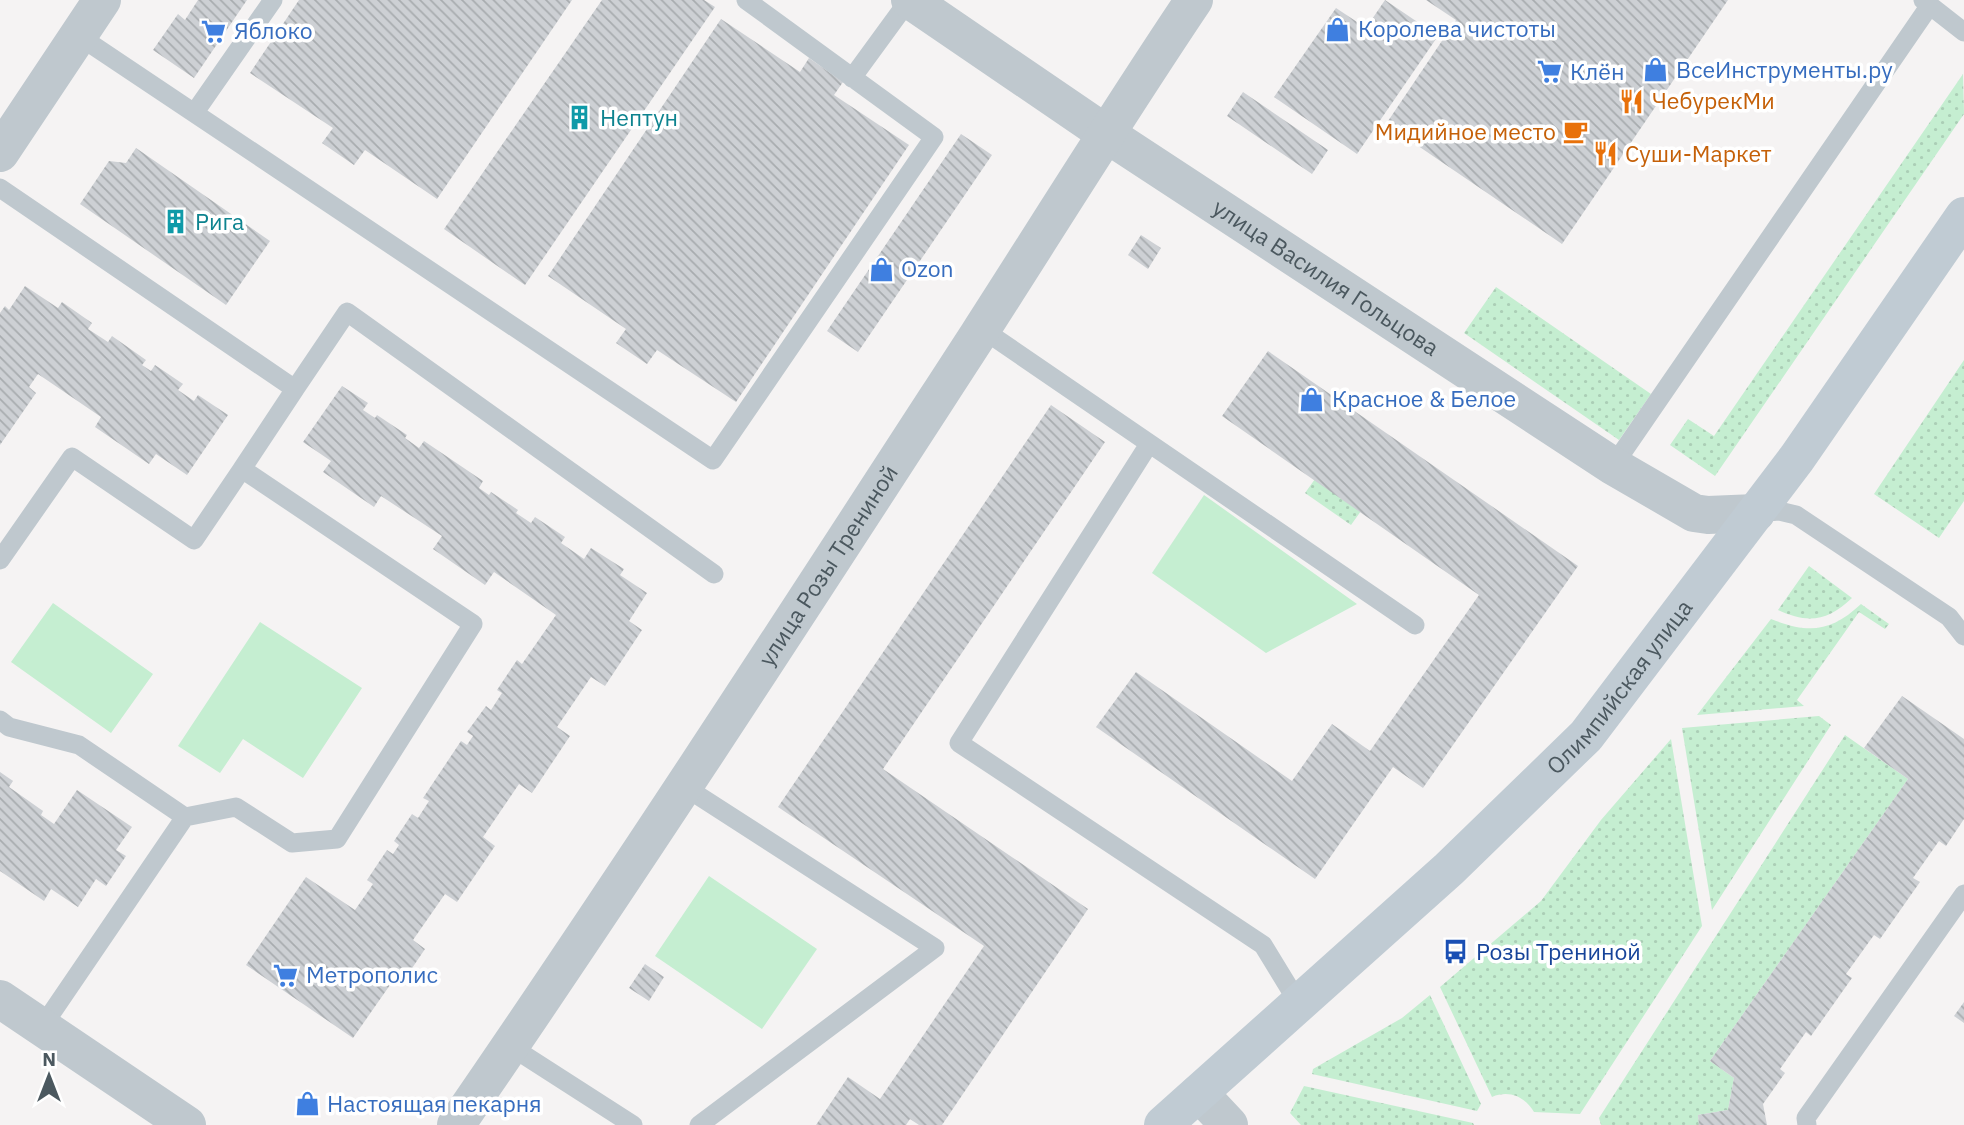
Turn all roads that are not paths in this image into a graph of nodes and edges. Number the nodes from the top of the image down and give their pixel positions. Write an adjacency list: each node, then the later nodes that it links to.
1 (102, 0): 8 (street)
2 (272, 0): 10 (lane)
3 (746, 0): 9 (lane)
4 (909, 0): 9 (lane); 11 (street, улица Василия Гольцова)
5 (1194, 0): 11 (street, улица Розы Трениной)
6 (1927, 3): 7 (lane); 18 (lane)
7 (1964, 32)
8 (79, 36): 10 (lane); 12 (street)
9 (852, 78): 10 (lane)
10 (195, 112)
11 (1105, 133): 15 (street, улица Розы Трениной); 18 (street, улица Василия Гольцова)
12 (0, 153)
13 (0, 188): 16 (lane)
14 (1964, 216): 20 (street, Олимпийская улица)
15 (982, 328): 17 (lane); 26 (street, улица Розы Трениной)
16 (295, 389): 19 (lane); 22 (lane)
17 (1149, 444): 23 (lane); 30 (lane)
18 (1613, 466): 20 (street, улица Василия Гольцова)
19 (242, 469): 21 (lane); 27 (lane)
20 (1756, 513): 24 (lane); 30 (street, Олимпийская улица)
21 (0, 560)
22 (714, 574)
23 (1415, 625)
24 (1964, 636)
25 (0, 720): 27 (lane)
26 (685, 787): 32 (street, улица Розы Трениной); 37 (lane)
27 (186, 817): 31 (lane)
28 (1964, 894): 40 (lane)
29 (0, 999): 31 (street)
30 (1299, 1004): 33 (street, Олимпийская улица)
31 (42, 1027): 34 (street)
32 (510, 1046): 35 (street, улица Розы Трениной); 36 (lane)
33 (1199, 1093): 38 (street, Олимпийская улица); 39 (street)
34 (187, 1125)
35 (456, 1125)
36 (633, 1125)
37 (699, 1125)
38 (1163, 1125)
39 (1229, 1125)
40 (1807, 1125)

